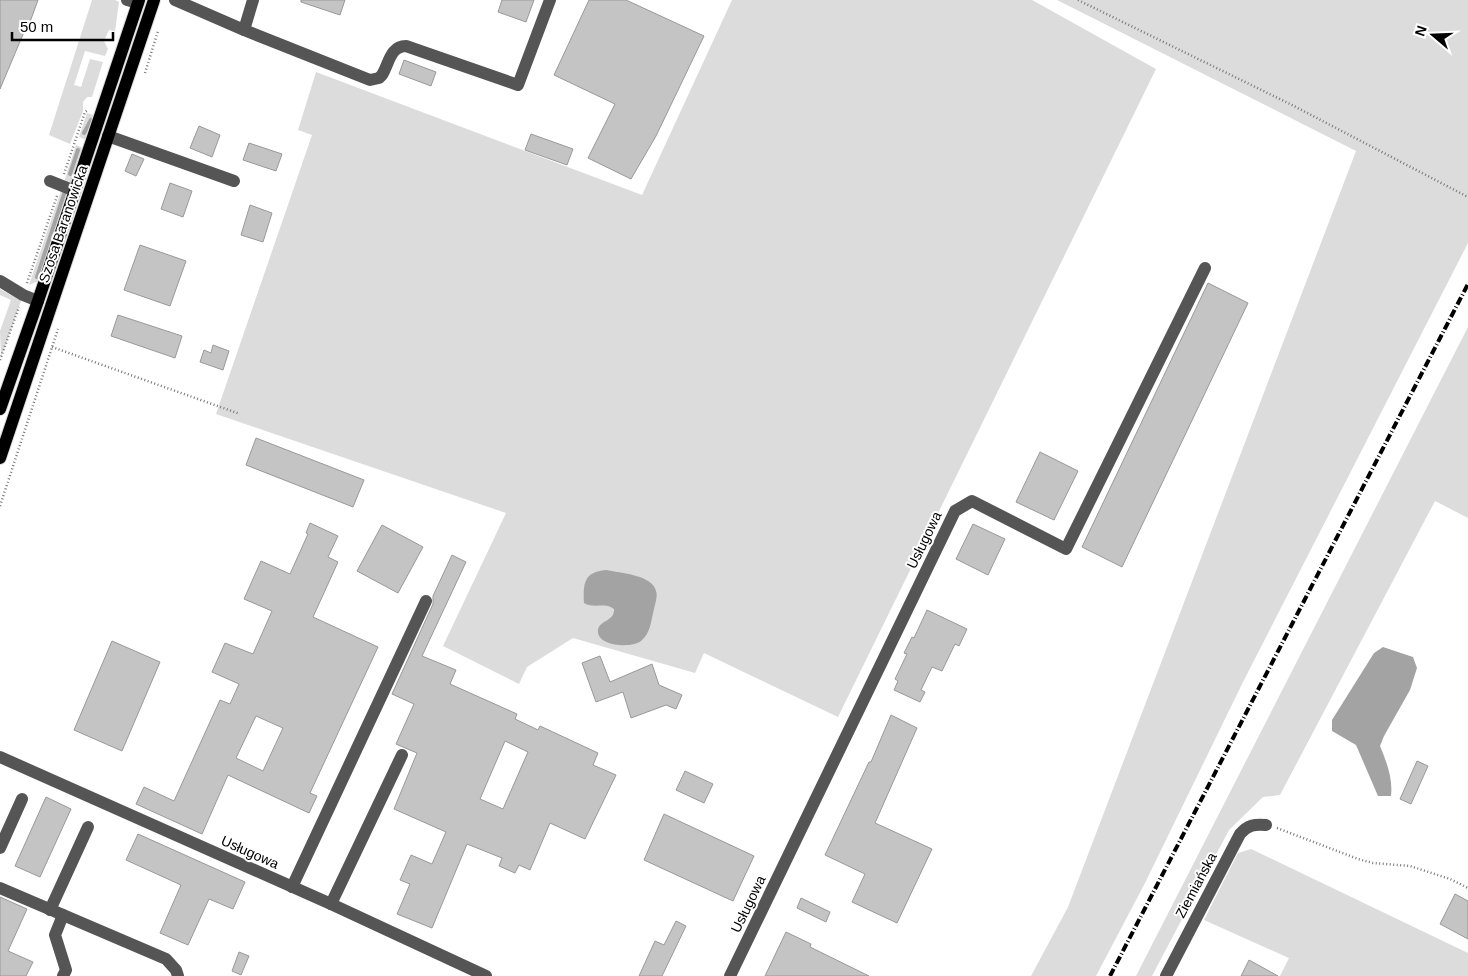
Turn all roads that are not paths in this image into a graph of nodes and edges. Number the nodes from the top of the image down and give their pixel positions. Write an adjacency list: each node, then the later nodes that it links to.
1 (154, 0): 8 (main road, Szosa Baranowicka)
2 (253, 0): 6 (street)
3 (550, 0): 6 (street)
4 (135, 1): 7 (main road, Szosa Baranowicka)
5 (181, 1): 6 (street)
6 (244, 30)
7 (125, 42): 8 (main road); 9 (main road, Szosa Baranowicka)
8 (138, 46): 10 (main road, Szosa Baranowicka)
9 (95, 131): 10 (main road); 13 (main road, Szosa Baranowicka)
10 (108, 136): 12 (street); 14 (main road, Szosa Baranowicka)
11 (50, 181): 13 (street)
12 (234, 181)
13 (75, 191): 14 (main road); 15 (main road, Szosa Baranowicka)
14 (88, 196): 16 (main road, Szosa Baranowicka)
15 (51, 261): 16 (main road); 19 (main road, Szosa Baranowicka)
16 (65, 266): 20 (main road, Szosa Baranowicka)
17 (1205, 268): 38 (street, Usługowa)
18 (0, 281): 19 (street)
19 (38, 300): 20 (main road); 21 (main road, Szosa Baranowicka); 22 (main road)
20 (52, 304): 22 (main road, Szosa Baranowicka)
21 (0, 409)
22 (2, 453)
23 (426, 601): 30 (street)
24 (402, 755): 32 (street)
25 (0, 757): 30 (street, Usługowa)
26 (22, 799): 29 (street)
27 (1266, 825): 39 (street, Ziemiańska)
28 (88, 827): 33 (street)
29 (0, 848)
30 (292, 887): 32 (street, Usługowa)
31 (0, 888): 33 (street)
32 (331, 904): 37 (street, Usługowa)
33 (50, 910): 34 (street)
34 (63, 915): 35 (street); 36 (street)
35 (63, 976)
36 (178, 976)
37 (486, 976)
38 (730, 976)
39 (1166, 976)

